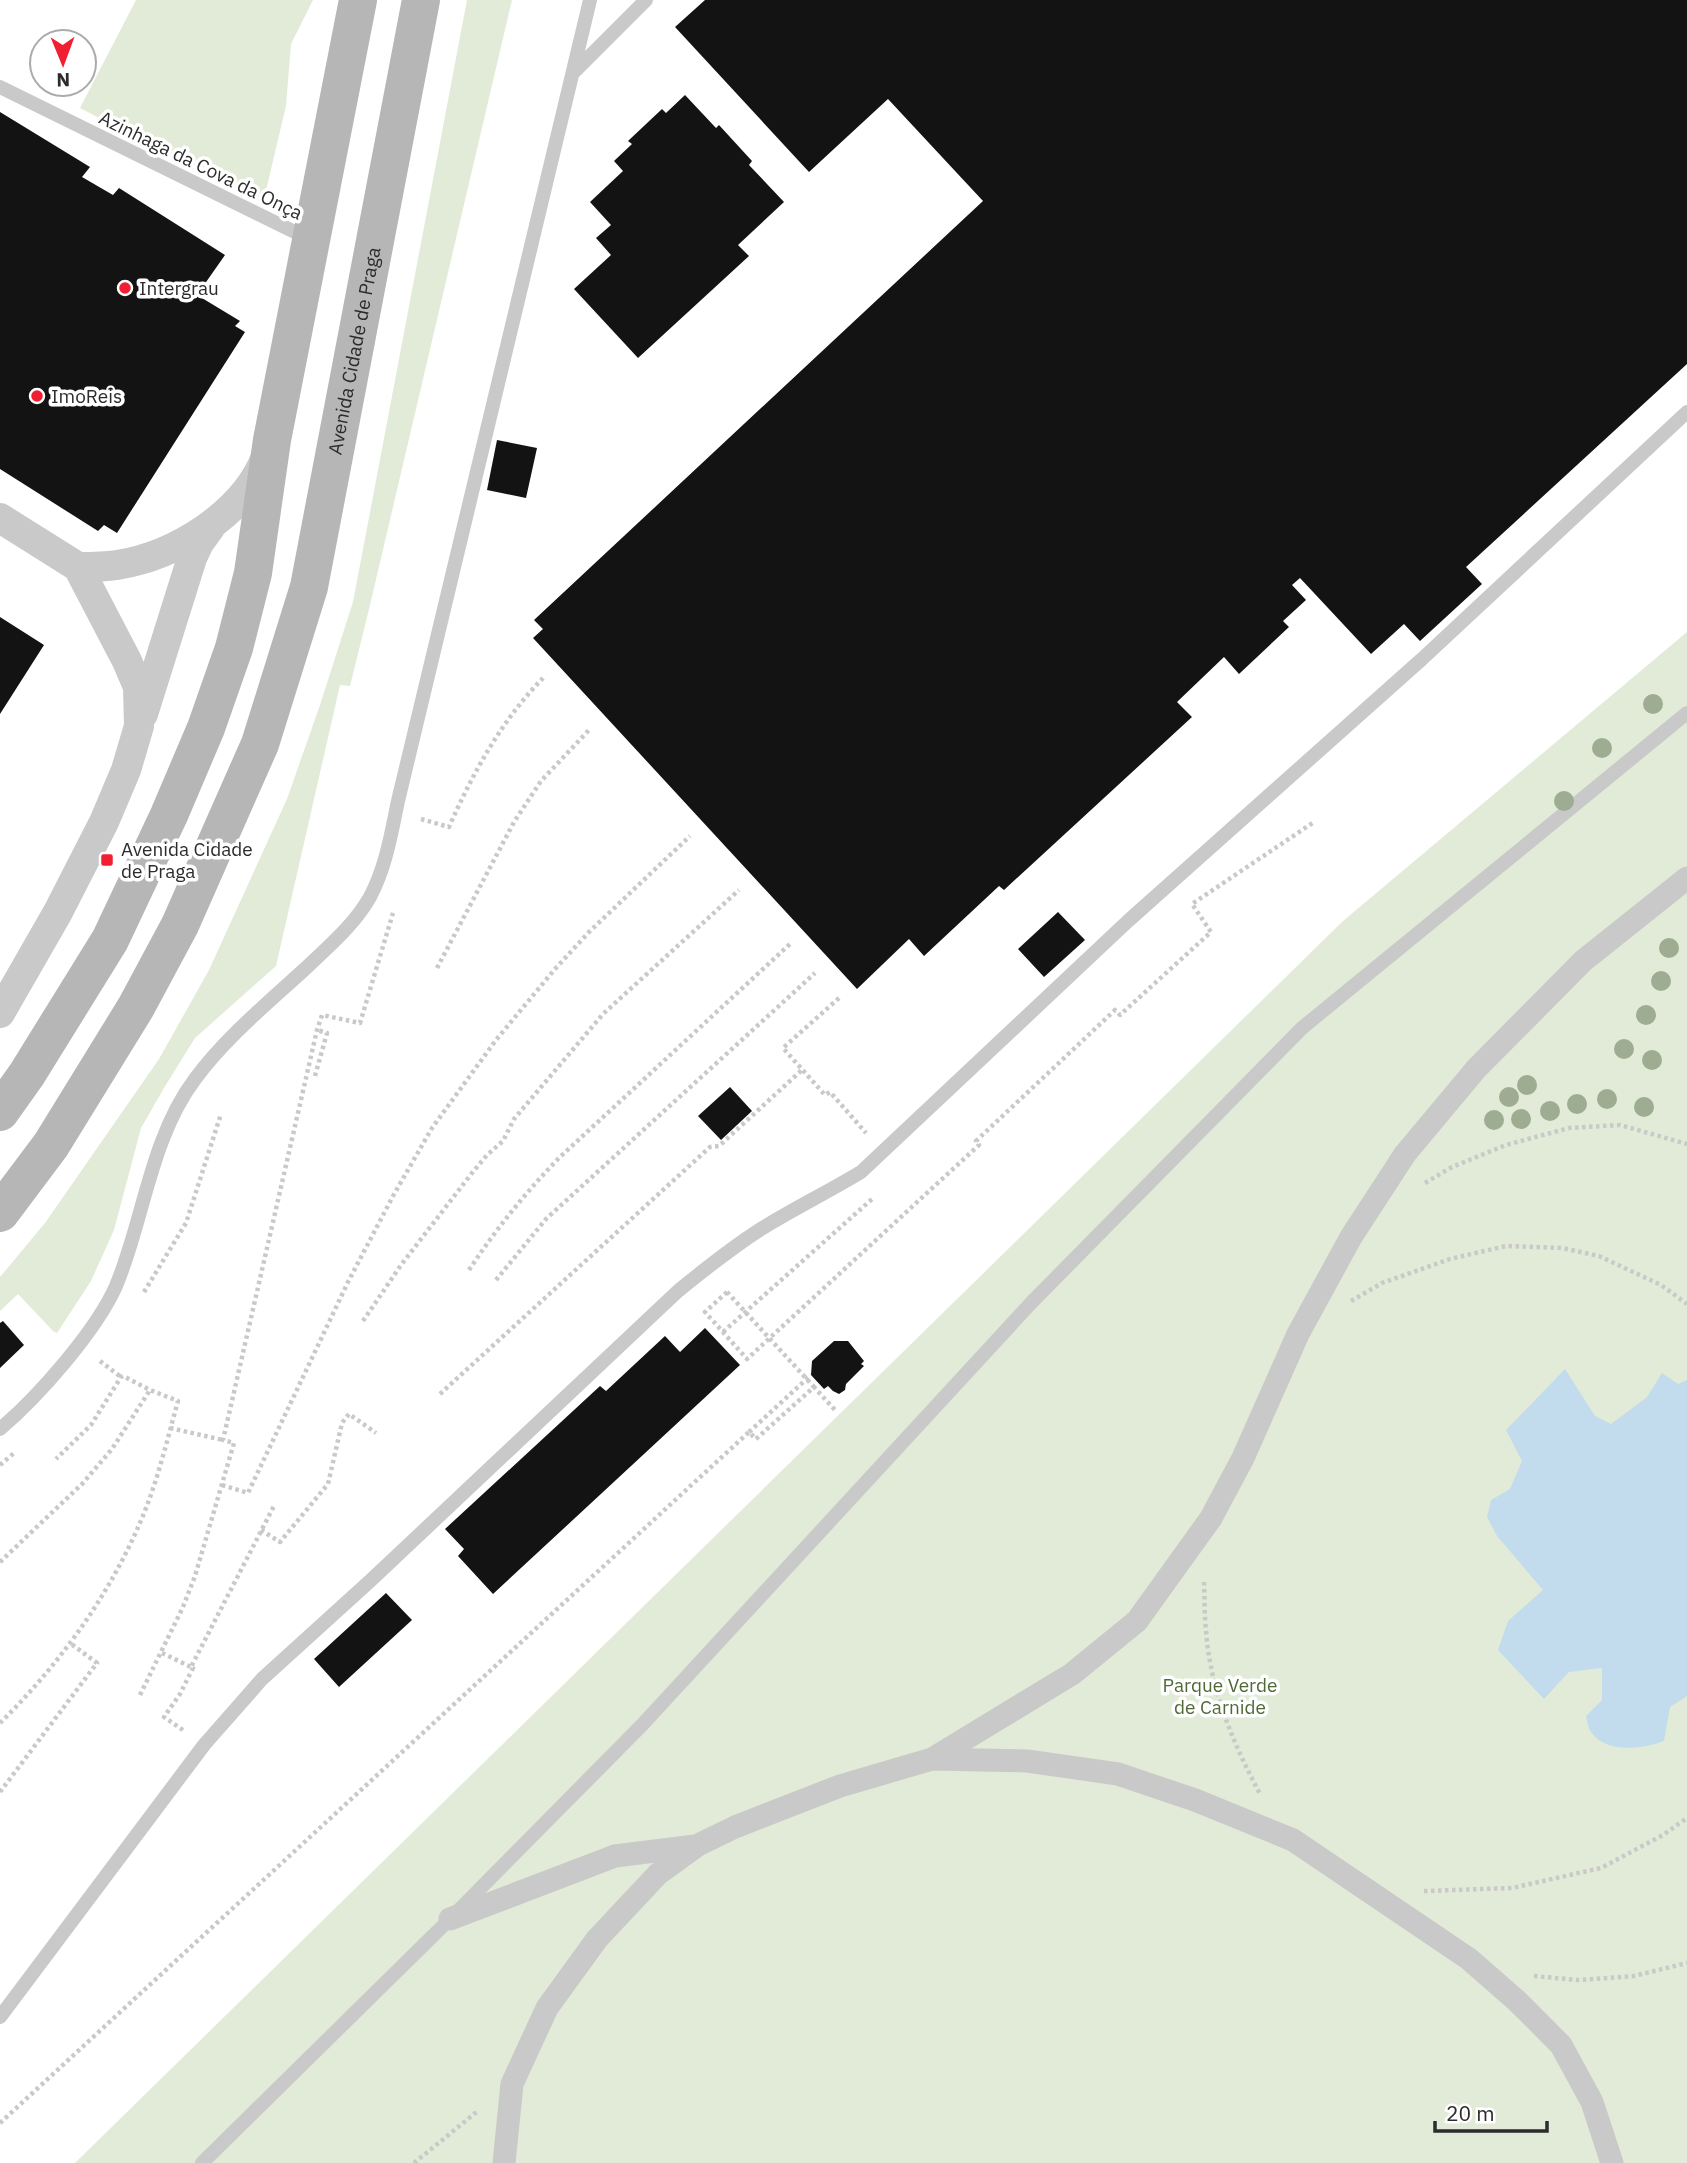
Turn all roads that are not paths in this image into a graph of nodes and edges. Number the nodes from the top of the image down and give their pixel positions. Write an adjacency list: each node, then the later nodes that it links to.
1 (358, 0): 7 (main road)
2 (421, 0): 18 (main road, Avenida Cidade de Praga)
3 (590, 0): 5 (lane)
4 (646, 0): 5 (lane)
5 (573, 74): 19 (lane)
6 (0, 87): 7 (lane, Azinhaga da Cova da Onça)
7 (310, 239): 9 (main road)
8 (1687, 412): 23 (lane)
9 (272, 440): 11 (street); 17 (main road)
10 (0, 518): 12 (street)
11 (210, 528): 12 (street); 14 (street)
12 (78, 567): 14 (street)
13 (1687, 713): 22 (lane)
14 (139, 726): 16 (street)
15 (1687, 878): 20 (street)
16 (0, 1013)
17 (0, 1112)
18 (0, 1213)
19 (0, 1429)
20 (932, 1759): 21 (street); 26 (street)
21 (698, 1845): 22 (street); 25 (street)
22 (450, 1919): 24 (lane)
23 (0, 2017)
24 (202, 2163)
25 (505, 2163)
26 (1612, 2163)

